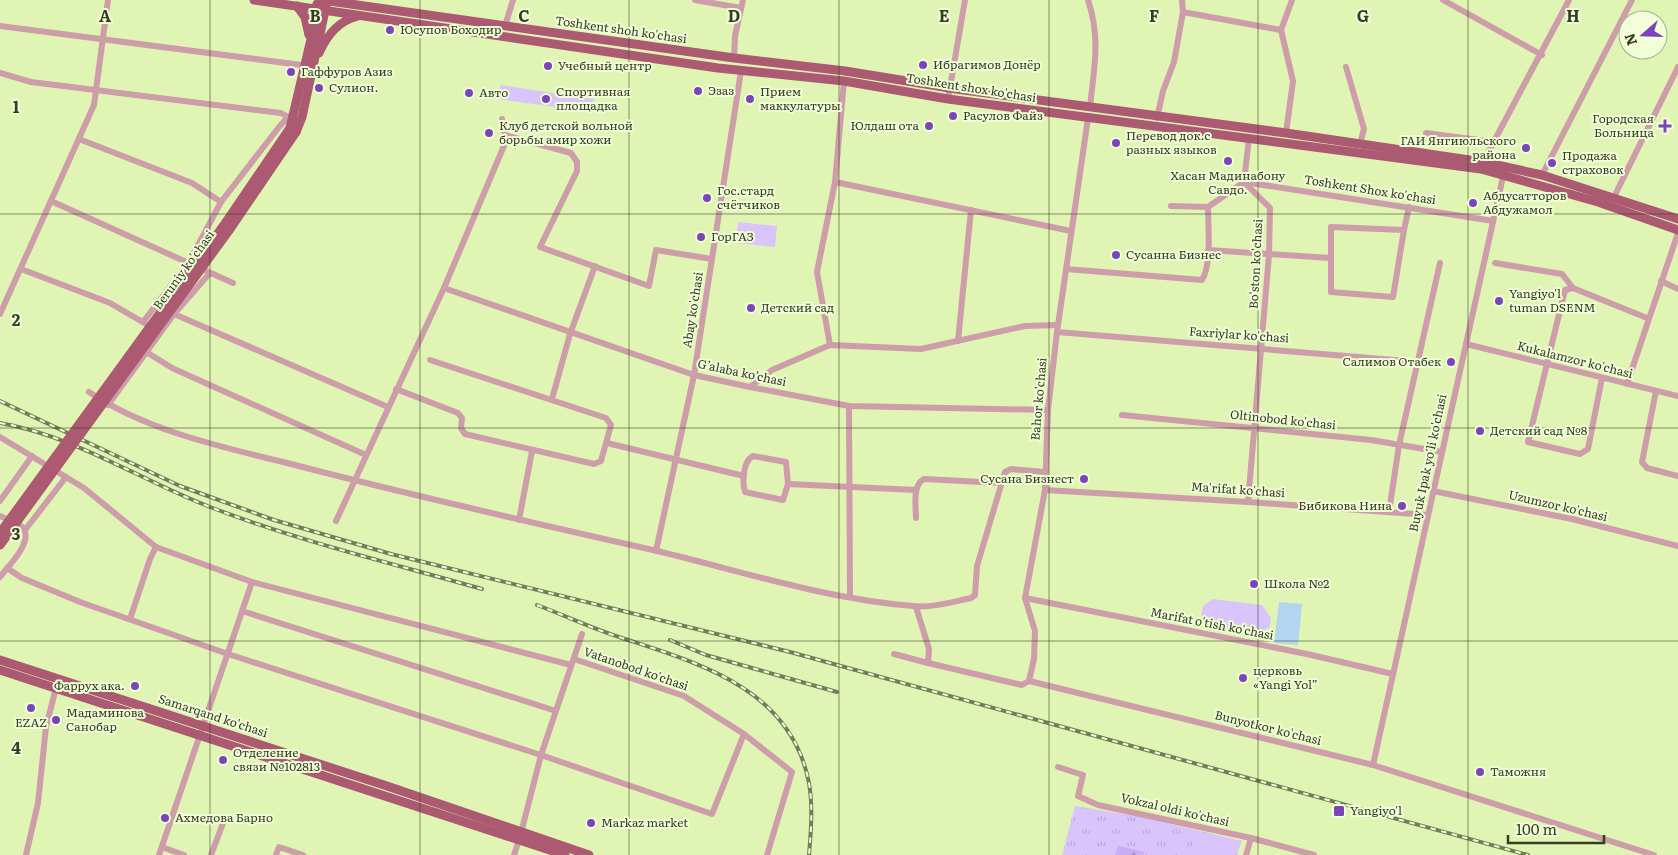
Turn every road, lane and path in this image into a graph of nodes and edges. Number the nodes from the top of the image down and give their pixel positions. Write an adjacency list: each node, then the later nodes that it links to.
1 (108, 0): 23 (street)
2 (254, 0): 15 (main road, Toshkent shox ko'chasi)
3 (513, 0): 21 (street)
4 (695, 0): 16 (street)
5 (742, 0): 16 (street)
6 (965, 0): 33 (street)
7 (1088, 0): 36 (street)
8 (1182, 0): 17 (street)
9 (1292, 0): 22 (street)
10 (1443, 0): 25 (street)
11 (1569, 0): 25 (street)
12 (1632, 0): 51 (street)
13 (370, 3): 14 (main road, Toshkent shox ko'chasi); 20 (main road, Toshkent shox ko'chasi)
14 (322, 4): 15 (main road, Toshkent shox ko'chasi); 18 (main road, Toshkent shox ko'chasi); 24 (main road, Beruniy ko'chasi); 27 (main road, Beruniy ko'chasi)
15 (297, 6): 24 (main road)
16 (741, 8): 26 (street)
17 (1183, 12): 22 (street); 39 (street)
18 (363, 15): 20 (main road, Toshkent shox ko'chasi); 27 (main road)
19 (0, 26): 23 (street)
20 (475, 26): 21 (main road, Toshkent shox ko'chasi); 30 (main road, Toshkent shox ko'chasi)
21 (505, 26): 26 (main road, Toshkent shoh ko'chasi)
22 (1281, 30): 42 (street)
23 (102, 40): 27 (street); 34 (street)
24 (308, 50): 27 (main road, Beruniy ko'chasi)
25 (1542, 55): 47 (street)
26 (739, 59): 30 (main road); 33 (main road, Toshkent shox ko'chasi)
27 (311, 65): 37 (main road, Beruniy ko'chasi)
28 (1346, 67): 48 (street)
29 (1678, 67): 54 (street)
30 (737, 70): 32 (main road, Toshkent shox ko'chasi); 69 (street, Abay ko'chasi)
31 (0, 72): 34 (street)
32 (844, 81): 35 (main road, Toshkent shox ko'chasi); 52 (street)
33 (950, 88): 35 (street); 36 (main road, Toshkent shox ko'chasi)
34 (96, 89): 37 (street); 46 (street)
35 (948, 99): 38 (main road, Toshkent shox ko'chasi)
36 (1090, 108): 38 (main road); 39 (main road, Toshkent shox ko'chasi)
37 (295, 116): 41 (main road, Beruniy ko'chasi); 56 (street)
38 (1088, 118): 45 (main road, Toshkent shox ko'chasi); 64 (street, Bahor ko'chasi)
39 (1157, 118): 42 (main road, Toshkent shox ko'chasi)
40 (502, 119): 44 (street)
41 (293, 130): 141 (main road, Beruniy ko'chasi, bridge); 142 (main road, Beruniy ko'chasi, bridge)
42 (1286, 133): 48 (main road, Toshkent shox ko'chasi)
43 (1426, 133): 47 (street)
44 (505, 135): 73 (street); 79 (street)
45 (1249, 138): 50 (main road, Toshkent shox ko'chasi); 53 (street)
46 (78, 139): 55 (street); 56 (street)
47 (1494, 142): 49 (street)
48 (1360, 144): 49 (main road, Toshkent shox ko'chasi)
49 (1483, 162): 50 (main road, Toshkent shox ko'chasi)
50 (1504, 171): 51 (main road, Toshkent shox ko'chasi); 62 (street, Buyuk Ipak yo'li ko'chasi); 65 (main road, Toshkent shox ko'chasi)
51 (1542, 175): 54 (main road, Toshkent shox ko'chasi)
52 (835, 182): 60 (street); 92 (street)
53 (1244, 182): 58 (street); 59 (street, Toshkent Shox ko'chasi); 67 (street, Bo'ston ko'chasi)
54 (1614, 197): 61 (main road, Toshkent shox ko'chasi)
55 (51, 201): 70 (street); 74 (street)
56 (221, 202): 70 (street)
57 (1171, 206): 58 (street)
58 (1208, 207): 66 (street)
59 (1409, 207): 62 (street, Toshkent Shox ko'chasi); 63 (street)
60 (971, 210): 64 (street); 90 (street)
61 (1678, 219)
62 (1493, 221): 91 (street, Buyuk Ipak yo'li ko'chasi)
63 (1404, 230): 68 (street); 68 (street)
64 (1071, 231): 75 (street, Bahor ko'chasi)
65 (1678, 231): 77 (street)
66 (1208, 250): 67 (street); 75 (street)
67 (1269, 255): 68 (street); 93 (street, Bo'ston ko'chasi)
68 (1330, 258)
69 (712, 259): 73 (street); 98 (street, Abay ko'chasi)
70 (189, 262): 76 (street); 85 (street)
71 (1440, 263): 96 (street)
72 (1495, 263): 80 (street)
73 (595, 266): 89 (street)
74 (22, 269): 82 (street); 85 (street)
75 (1066, 269): 86 (street, Bahor ko'chasi)
76 (209, 274): 78 (street); 83 (street)
77 (1661, 281): 81 (street); 84 (street)
78 (233, 283)
79 (444, 288): 89 (street, G’alaba ko’chasi); 102 (street)
80 (1573, 288): 84 (street); 97 (street)
81 (1678, 289)
82 (0, 314)
83 (174, 314): 88 (street); 109 (street)
84 (1647, 318): 100 (street)
85 (143, 322): 88 (street)
86 (1058, 325): 87 (street, Bahor ko'chasi); 90 (street)
87 (1057, 332): 93 (street, Faxriylar ko'chasi); 110 (street, Bahor ko'chasi)
88 (160, 334): 94 (street)
89 (570, 334): 98 (street, G’alaba ko’chasi); 106 (street)
90 (958, 341): 92 (street)
91 (1466, 344): 97 (street, Kukalamzor ko'chasi); 117 (street, Buyuk Ipak yo'li ko'chasi)
92 (830, 345): 101 (street)
93 (1262, 348): 96 (street, Faxriylar ko'chasi); 112 (street, Bo'ston ko'chasi)
94 (148, 353): 107 (street); 118 (street)
95 (430, 360): 106 (street)
96 (1419, 362): 115 (street)
97 (1546, 364): 99 (street, Kukalamzor ko'chasi); 99 (street)
98 (694, 375): 101 (street, G’alaba ko’chasi); 120 (street, Abay ko'chasi)
99 (1602, 378): 100 (street, Kukalamzor ko'chasi)
100 (1627, 384): 103 (street, Kukalamzor ko'chasi)
101 (750, 387): 108 (street, G’alaba ko’chasi)
102 (396, 389): 109 (street); 116 (street)
103 (1656, 391): 105 (street, Kukalamzor ko'chasi); 123 (street)
104 (89, 392): 107 (street)
105 (1678, 396)
106 (552, 399): 114 (street)
107 (108, 405): 125 (street)
108 (848, 406): 110 (street, G’alaba ko’chasi); 128 (street)
109 (388, 407): 118 (street)
110 (1048, 410): 121 (street, Bahor ko'chasi)
111 (1122, 415): 112 (street, Oltinobod ko'chasi)
112 (1254, 429): 115 (street, Oltinobod ko'chasi); 133 (street, Bo'ston ko'chasi)
113 (0, 437): 119 (street, Vatanobod ko'chasi)
114 (607, 443): 116 (street); 120 (street)
115 (1399, 445): 117 (street, Oltinobod ko'chasi); 134 (street)
116 (532, 451): 138 (street)
117 (1442, 452): 131 (street, Buyuk Ipak yo'li ko'chasi)
118 (366, 455): 125 (street)
119 (32, 456): 124 (street, Vatanobod ko'chasi); 132 (street)
120 (676, 459): 122 (street); 145 (street, Abay ko'chasi)
121 (1045, 472): 126 (street); 130 (street, Bahor ko'chasi)
122 (744, 476): 127 (street); 127 (street)
123 (1678, 476)
124 (66, 477): 140 (street); 144 (street, Vatanobod ko'chasi)
125 (356, 481): 138 (street); 139 (street)
126 (1001, 483): 129 (street); 151 (street)
127 (788, 484): 128 (street)
128 (849, 487): 129 (street); 149 (street)
129 (916, 490): 137 (street)
130 (1045, 490): 133 (street, Ma'rifat ko'chasi); 150 (street, Bahor ko'chasi)
131 (1433, 491): 135 (street, Buyuk Ipak yo'li ko'chasi); 143 (street, Uzumzor ko'chasi)
132 (0, 500)
133 (1248, 502): 134 (street, Ma'rifat ko'chasi)
134 (1388, 512): 135 (street, Ma'rifat ko'chasi)
135 (1428, 515): 161 (street, Buyuk Ipak yo'li ko'chasi)
136 (0, 516): 140 (street)
137 (916, 518)
138 (519, 520): 145 (street)
139 (336, 521)
140 (25, 530): 146 (street)
141 (0, 533)
142 (0, 545)
143 (1678, 546)
144 (156, 547): 148 (street, Vatanobod ko'chasi); 153 (street)
145 (656, 551): 149 (street)
146 (7, 568): 147 (street); 153 (street)
147 (0, 577)
148 (252, 582): 152 (street); 158 (street, Vatanobod ko'chasi)
149 (850, 596): 151 (street)
150 (1025, 598): 161 (street, Marifat o'tish ko'chasi); 162 (street, Bahor ko'chasi)
151 (916, 607): 159 (street)
152 (242, 611): 155 (street); 164 (street)
153 (130, 619): 155 (street)
154 (582, 634): 158 (street)
155 (228, 654): 165 (street); 168 (street)
156 (894, 654): 159 (street, Bunyotkor ko'chasi)
157 (0, 660): 165 (main road, Samarqand ko'chasi)
158 (572, 662): 164 (street); 166 (street, Vatanobod ko'chasi)
159 (928, 663): 162 (street, Bunyotkor ko'chasi)
160 (0, 670): 163 (main road, Samarqand ko'chasi)
161 (1393, 674): 169 (street, Buyuk Ipak yo'li ko'chasi)
162 (1029, 681): 169 (street, Bunyotkor ko'chasi)
163 (56, 688): 167 (main road, Samarqand ko'chasi); 175 (street)
164 (556, 711): 168 (street)
165 (205, 726): 167 (street); 172 (main road, Samarqand ko'chasi)
166 (744, 734): 168 (street); 184 (street, Vatanobod ko'chasi)
167 (201, 736): 172 (main road, Samarqand ko'chasi); 174 (street)
168 (541, 755): 172 (street)
169 (1374, 765): 187 (street, Bunyotkor ko'chasi)
170 (1058, 767): 173 (street, Vokzal oldi ko'chasi)
171 (225, 818): 178 (street)
172 (520, 836): 181 (street); 182 (main road, Samarqand ko'chasi); 183 (main road, Samarqand ko'chasi)
173 (1251, 838): 185 (street); 186 (street, Vokzal oldi ko'chasi)
174 (162, 847): 176 (street); 177 (street)
175 (26, 855)
176 (159, 855)
177 (184, 855)
178 (211, 855)
179 (276, 855): 180 (street)
180 (303, 855)
181 (514, 855)
182 (565, 855)
183 (589, 855)
184 (767, 855)
185 (1246, 855)
186 (1314, 855)
187 (1654, 855)

